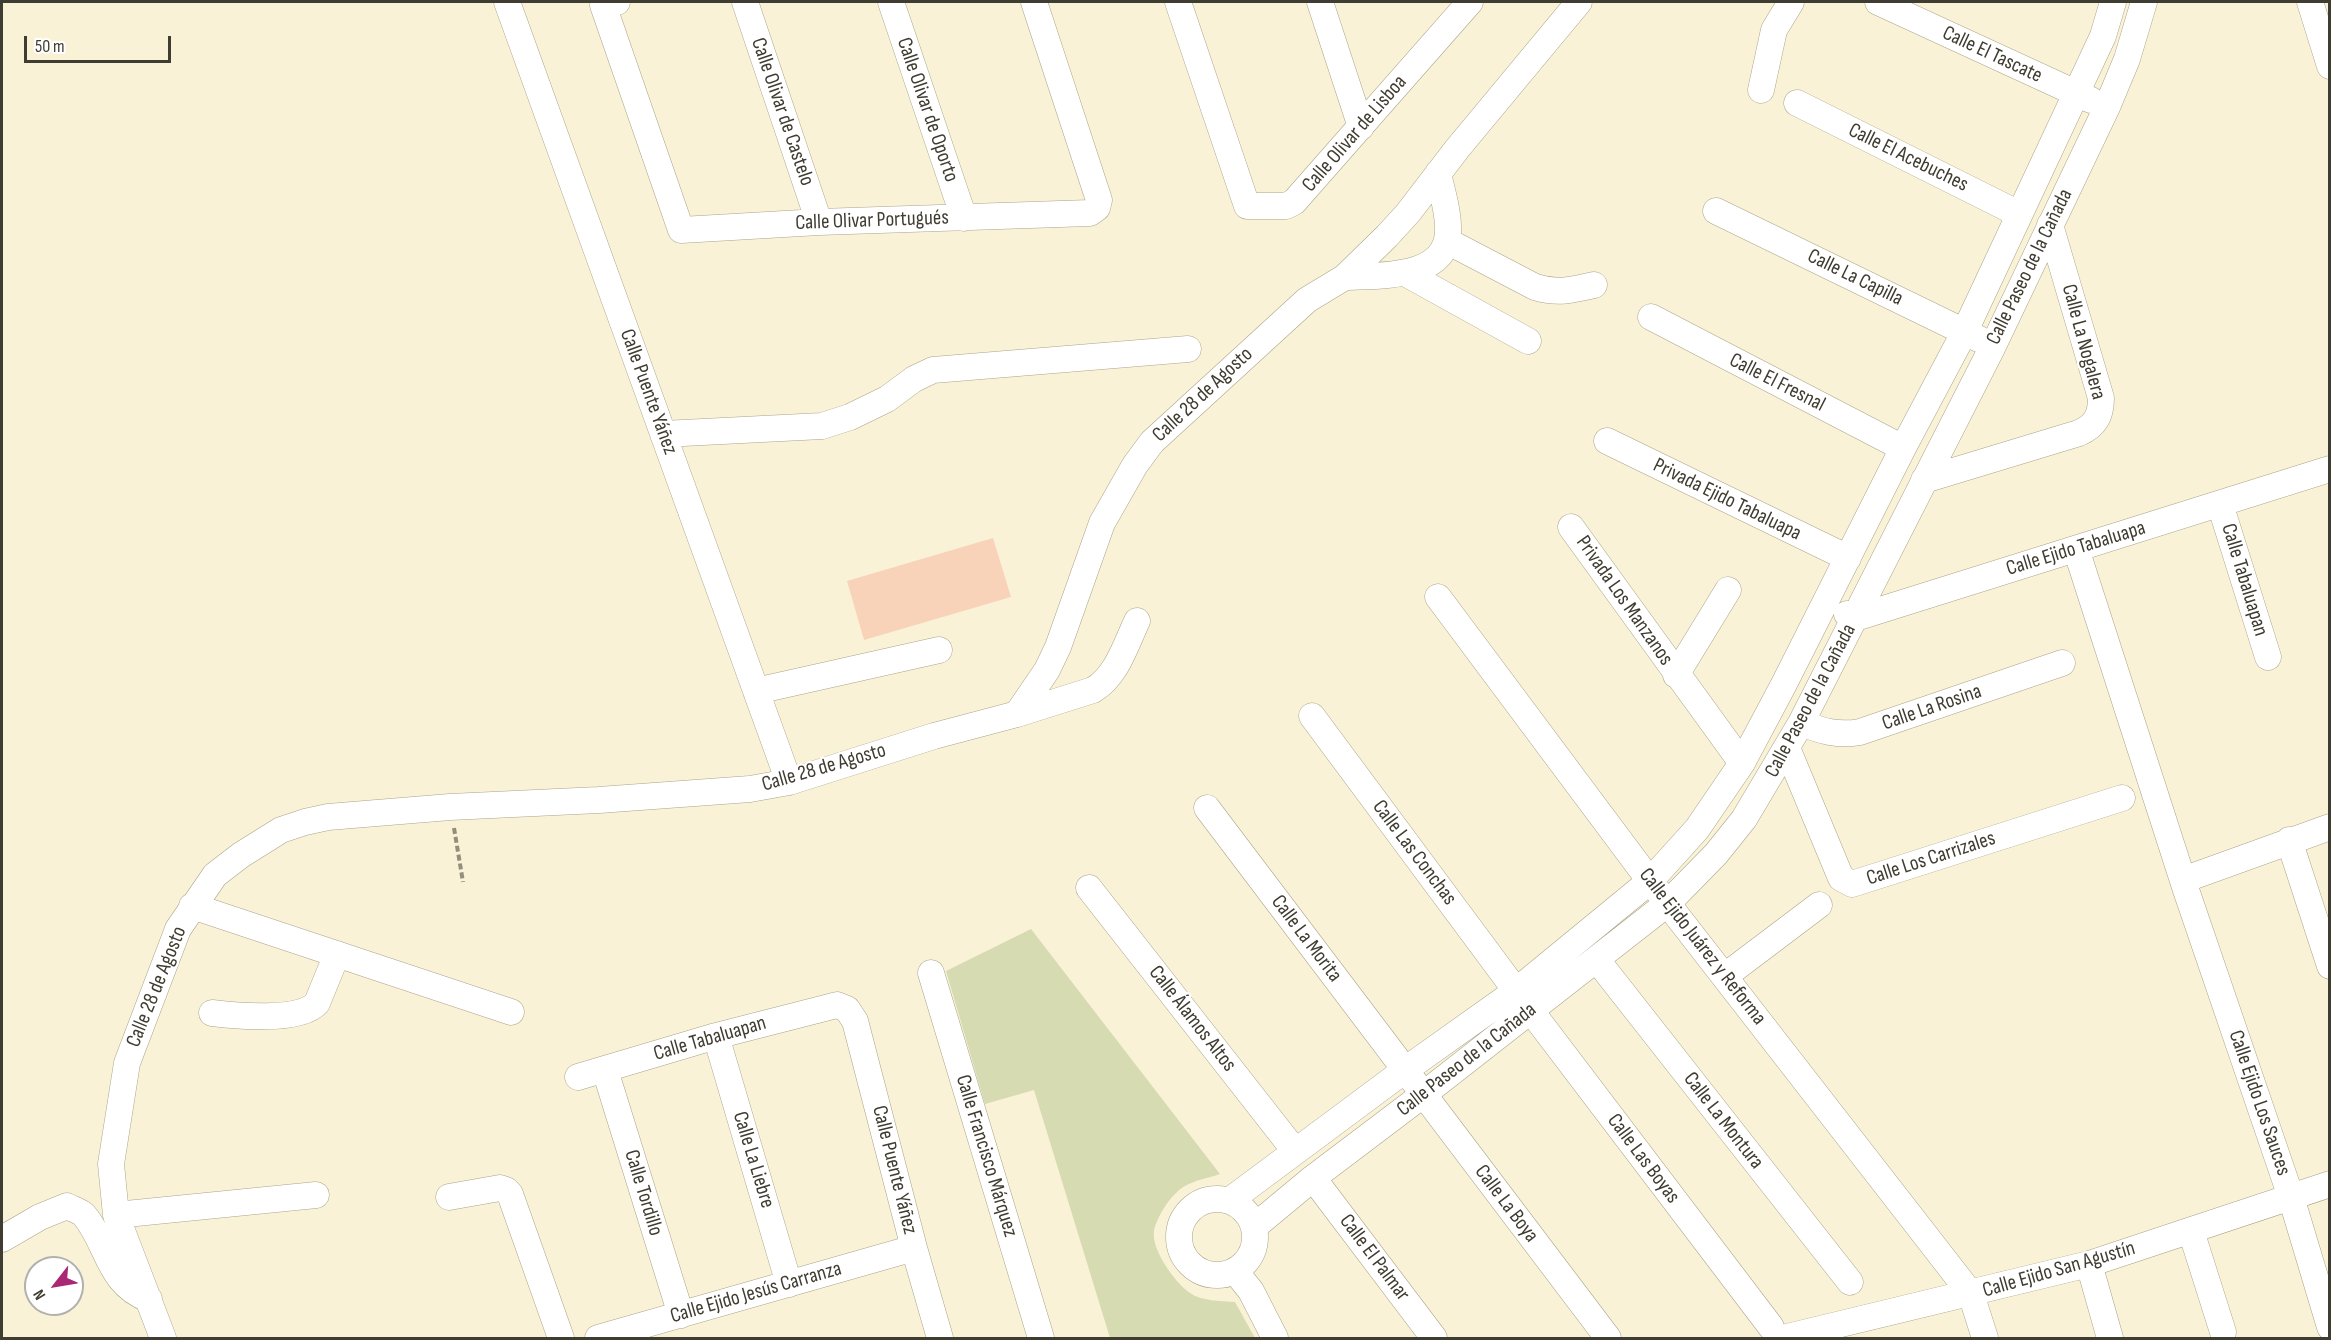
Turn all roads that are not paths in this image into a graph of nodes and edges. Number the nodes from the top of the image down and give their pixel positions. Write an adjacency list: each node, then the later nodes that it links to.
1 (507, 2): 36 (street, Calle Puente Yáñez)
2 (617, 2): 25 (street, Calle Olivar Portugués)
3 (745, 2): 25 (street, Calle Olivar de Castelo)
4 (891, 2): 24 (street, Calle Olivar de Oporto)
5 (1034, 2): 24 (street, Calle Olivar Portugués)
6 (1178, 2): 20 (street, Calle Olivar de Lisboa)
7 (1320, 2): 20 (street)
8 (1579, 2): 21 (street, Calle 28 de Agosto)
9 (1791, 2): 16 (street)
10 (1878, 2): 17 (street, Calle El Tascate)
11 (2114, 2): 17 (street, Calle Paseo de la Cañada)
12 (2144, 2): 19 (street, Calle Paseo de la Cañada)
13 (2310, 2): 15 (street)
14 (1468, 3): 20 (street, Calle Olivar de Lisboa)
15 (2330, 66)
16 (1761, 90)
17 (2076, 93): 19 (street, Calle El Tascate); 23 (street, Calle Paseo de la Cañada)
18 (1797, 103): 23 (street, Calle El Acebuches)
19 (2107, 107): 26 (street, Calle Paseo de la Cañada)
20 (1361, 127)
21 (1438, 173): 27 (street); 29 (street, Calle 28 de Agosto)
22 (1716, 211): 32 (street, Calle La Capilla)
23 (2019, 214): 32 (street, Calle Paseo de la Cañada)
24 (964, 218): 25 (street, Calle Olivar Portugués)
25 (819, 222)
26 (2050, 225): 34 (street, Calle Paseo de la Cañada); 40 (street, Calle La Nogalera)
27 (1447, 241): 28 (street); 30 (street)
28 (1405, 273): 29 (street); 33 (street)
29 (1345, 277): 55 (street, Calle 28 de Agosto)
30 (1594, 285)
31 (1651, 317): 38 (street, Calle El Fresnal)
32 (1965, 331): 34 (street, Calle La Capilla); 38 (street, Calle Paseo de la Cañada)
33 (1528, 341)
34 (1993, 346): 40 (street, Calle Paseo de la Cañada)
35 (1188, 349): 36 (street)
36 (663, 434): 54 (street, Calle Puente Yáñez)
37 (1607, 441): 44 (street, Privada Ejido Tabaluapa)
38 (1903, 448): 44 (street, Calle Paseo de la Cañada)
39 (2330, 469): 41 (street, Calle Ejido Tabaluapa)
40 (1924, 480): 48 (street, Calle Paseo de la Cañada)
41 (2220, 504): 43 (street, Calle Ejido Tabaluapa); 51 (street, Calle Tabaluapan)
42 (1571, 527): 53 (street, Privada Los Manzanos)
43 (2076, 549): 48 (street, Calle Ejido Tabaluapa); 65 (street, Calle Ejido Los Sauces)
44 (1848, 558): 47 (street, Calle Paseo de la Cañada)
45 (1728, 590): 53 (street, Privada Los Manzanos)
46 (1438, 597): 66 (street, Calle Ejido Juárez y Reforma)
47 (1824, 603): 48 (street); 59 (street, Calle Paseo de la Cañada)
48 (1856, 618): 57 (street, Calle Paseo de la Cañada)
49 (1137, 621): 55 (street)
50 (939, 650): 54 (street)
51 (2268, 657)
52 (2062, 663): 57 (street, Calle La Rosina)
53 (1677, 675): 59 (street, Privada Los Manzanos)
54 (756, 691): 60 (street, Calle Puente Yáñez)
55 (1017, 714): 60 (street, Calle 28 de Agosto)
56 (1312, 716): 76 (street, Calle Las Conchas)
57 (1801, 723): 58 (street, Calle Paseo de la Cañada)
58 (1787, 748): 61 (street, Calle Los Carrizales); 68 (street, Calle Paseo de la Cañada)
59 (1742, 763): 66 (street, Calle Paseo de la Cañada)
60 (789, 783): 70 (street, Calle 28 de Agosto)
61 (2122, 798)
62 (1207, 808): 82 (street, Calle La Morita)
63 (2330, 826): 64 (street)
64 (2289, 840): 65 (street); 73 (street)
65 (2183, 880): 90 (street, Calle Ejido Los Sauces)
66 (1650, 881): 68 (street, Calle Ejido Juárez y Reforma); 76 (street, Calle Paseo de la Cañada)
67 (1089, 888): 85 (street, Calle Álamos Altos)
68 (1668, 903): 72 (street, Calle Paseo de la Cañada); 75 (street, Calle Ejido Juárez y Reforma)
69 (1819, 905): 75 (street)
70 (192, 906): 71 (street); 92 (street, Calle 28 de Agosto)
71 (337, 954): 78 (street); 79 (street)
72 (1596, 960): 76 (street, Calle Paseo de la Cañada); 99 (street, Calle La Montura)
73 (2330, 966)
74 (931, 973): 111 (street, Calle Francisco Márquez)
75 (1725, 976): 101 (street, Calle Ejido Juárez y Reforma)
76 (1523, 1001): 82 (street, Calle Paseo de la Cañada); 84 (street, Calle Paseo de la Cañada); 106 (street, Calle Las Boyas)
77 (843, 1006): 80 (street, Calle Tabaluapan); 96 (street, Calle Puente Yáñez)
78 (511, 1012)
79 (212, 1013)
80 (716, 1036): 81 (street, Calle Tabaluapan); 100 (street, Calle La Liebre)
81 (605, 1070): 83 (street, Calle Tabaluapan); 103 (street, Calle Tordillo)
82 (1405, 1070): 84 (street, Calle La Boya); 85 (street, Calle Paseo de la Cañada)
83 (578, 1077)
84 (1424, 1094): 86 (street, Calle Paseo de la Cañada); 114 (street, Calle La Boya)
85 (1295, 1151): 91 (street, Calle Paseo de la Cañada)
86 (1313, 1178): 93 (street, Calle Paseo de la Cañada); 113 (street, Calle El Palmar)
87 (2330, 1184): 90 (street, Calle Ejido San Agustín)
88 (315, 1195): 92 (street)
89 (449, 1197): 108 (street)
90 (2291, 1197): 94 (street, Calle Ejido San Agustín); 104 (street, Calle Ejido Los Sauces)
91 (1229, 1201): 93 (street); 98 (street)
92 (116, 1215): 102 (street, Calle 28 de Agosto)
93 (1254, 1227): 98 (street)
94 (2191, 1231): 97 (street, Calle Ejido San Agustín); 105 (street)
95 (2, 1239): 102 (street)
96 (914, 1248): 100 (street, Calle Ejido Jesús Carranza); 110 (street, Calle Puente Yáñez)
97 (2089, 1264): 101 (street, Calle Ejido San Agustín); 116 (street)
98 (1235, 1271): 112 (street)
99 (1850, 1282)
100 (789, 1284): 103 (street, Calle Ejido Jesús Carranza)
101 (1971, 1294): 106 (street, Calle Ejido San Agustín); 115 (street)
102 (148, 1299): 107 (street, Calle 28 de Agosto)
103 (681, 1315): 109 (street, Calle Ejido Jesús Carranza)
104 (2330, 1327)
105 (2223, 1332)
106 (1777, 1333)
107 (163, 1338)
108 (561, 1338)
109 (598, 1338)
110 (940, 1338)
111 (1041, 1338)
112 (1275, 1338)
113 (1434, 1338)
114 (1608, 1338)
115 (1985, 1338)
116 (2110, 1338)

